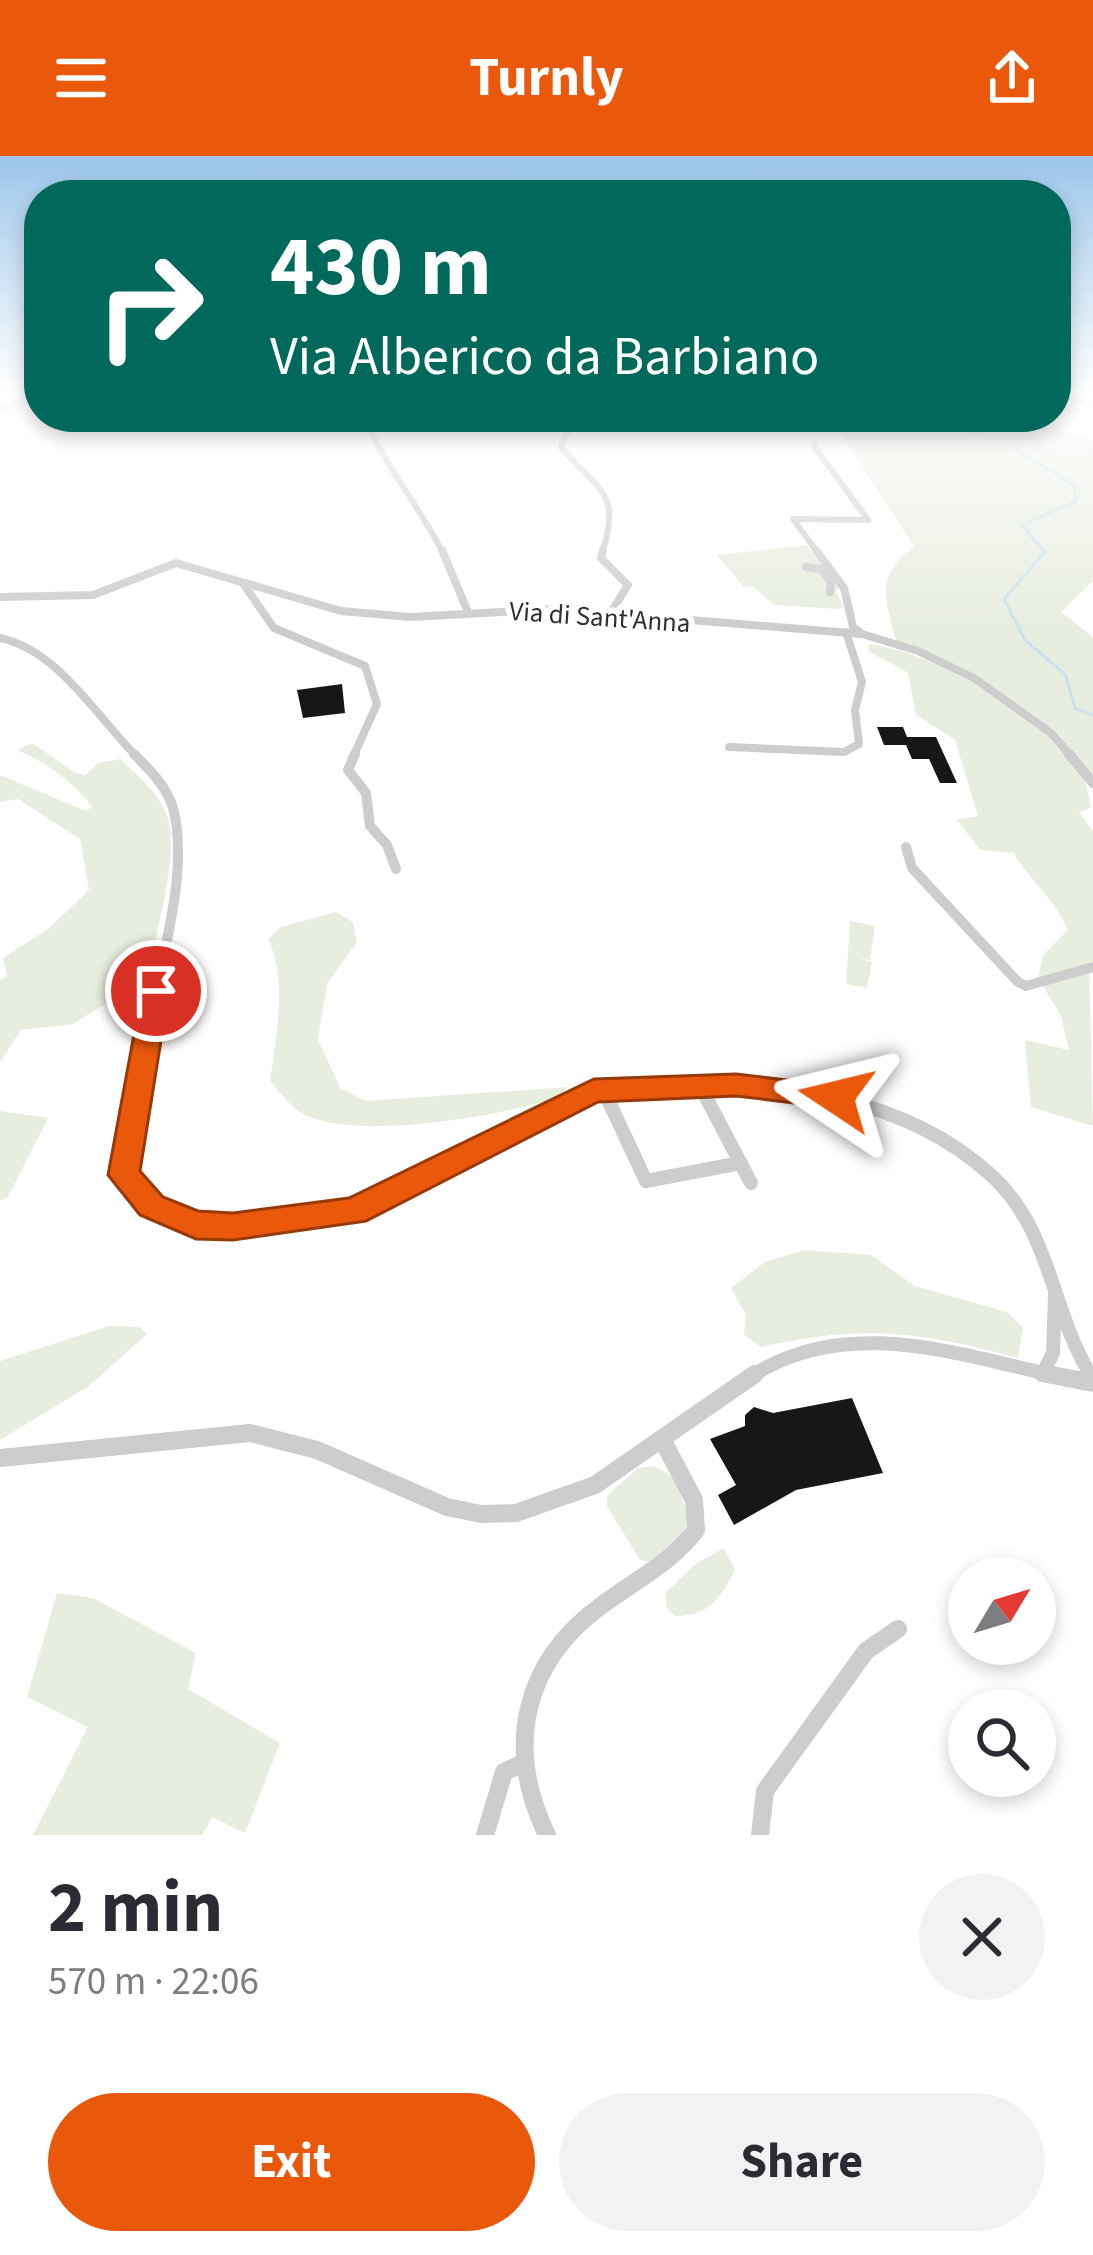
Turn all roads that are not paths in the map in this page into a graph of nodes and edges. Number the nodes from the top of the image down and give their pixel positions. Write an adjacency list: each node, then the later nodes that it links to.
1 (397, 472): 8 (street)
2 (588, 472): 9 (street)
3 (833, 472): 11 (street)
4 (806, 567): 6 (street)
5 (244, 584): 7 (street, Via di Sant'Anna); 8 (street, Via di Sant'Anna); 16 (street)
6 (830, 592)
7 (0, 597)
8 (468, 612): 9 (street, Via di Sant'Anna)
9 (610, 614): 10 (street, Via di Sant'Anna)
10 (846, 632): 11 (street, Via di Sant'Anna); 13 (street)
11 (862, 634): 14 (street, Via di Sant'Anna)
12 (0, 638): 19 (street)
13 (729, 746)
14 (1093, 783)
15 (905, 847): 17 (street)
16 (396, 869)
17 (1093, 968)
18 (698, 1084): 19 (street); 20 (street); 22 (street)
19 (604, 1089): 20 (street)
20 (741, 1163): 21 (street)
21 (751, 1183)
22 (1054, 1276): 23 (street); 24 (street)
23 (1042, 1375): 24 (street); 25 (street)
24 (1093, 1380)
25 (664, 1441): 26 (street); 28 (street)
26 (0, 1459)
27 (898, 1629): 31 (street)
28 (520, 1764): 29 (street); 30 (street)
29 (485, 1835)
30 (548, 1835)
31 (760, 1835)

